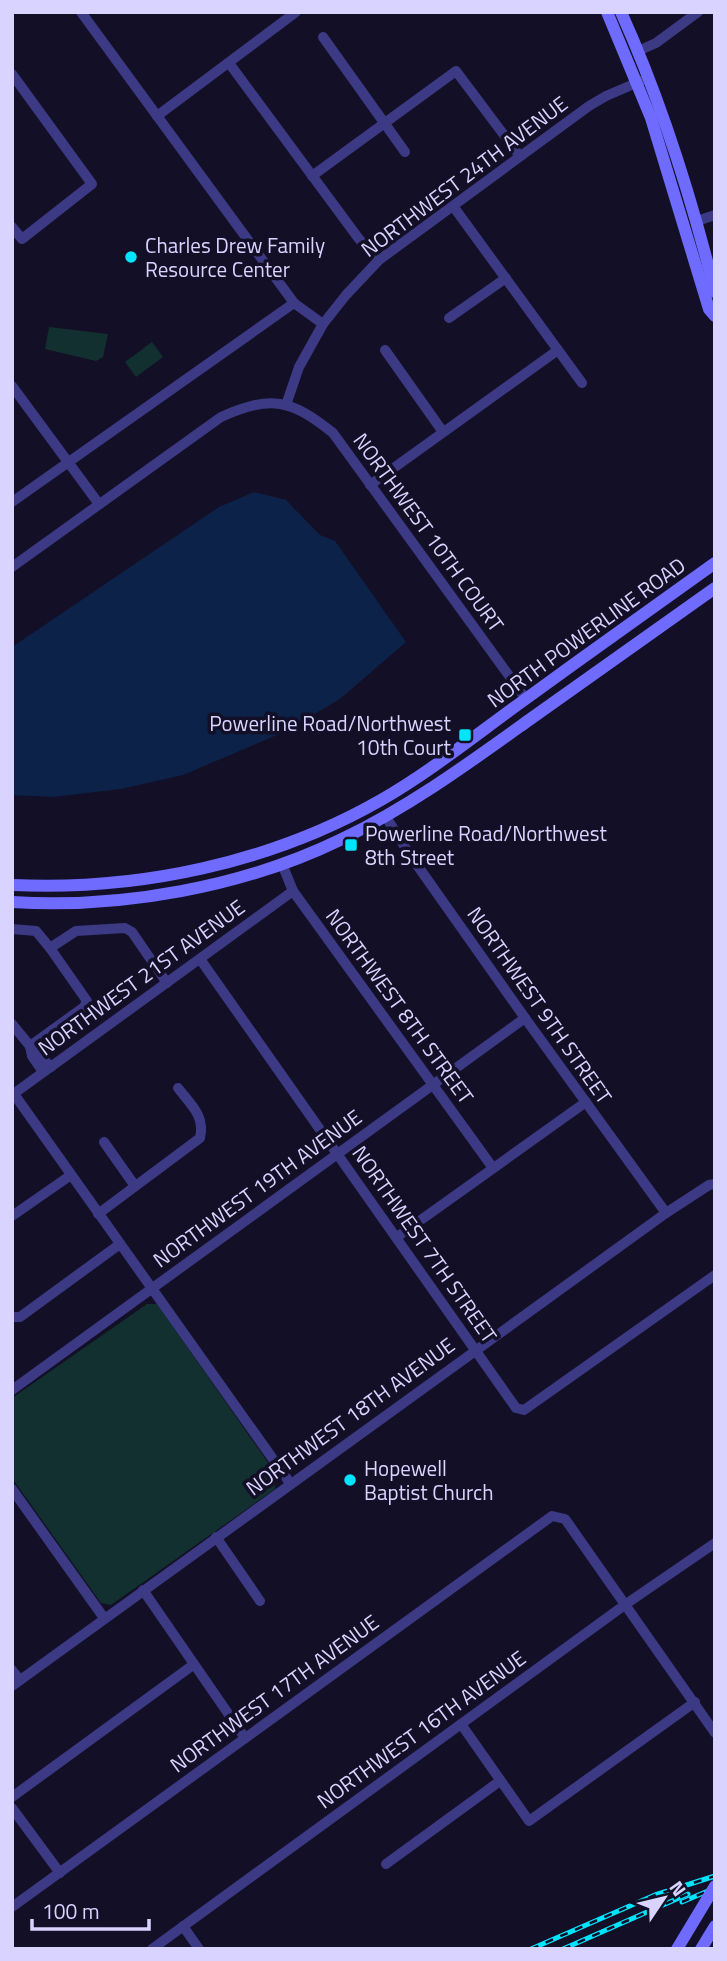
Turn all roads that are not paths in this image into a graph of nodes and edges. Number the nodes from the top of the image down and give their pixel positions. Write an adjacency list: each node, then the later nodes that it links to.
1 (81, 12): 12 (street)
2 (296, 12): 9 (street)
3 (607, 12): 11 (main road)
4 (613, 12): 8 (main road)
5 (621, 12): 8 (main road)
6 (698, 12): 8 (street)
7 (323, 37): 13 (street)
8 (638, 51): 11 (main road)
9 (229, 63): 12 (street); 16 (street)
10 (12, 74): 20 (street)
11 (643, 80): 15 (street, NORTHWEST 24TH AVENUE); 19 (main road); 25 (main road)
12 (156, 116): 24 (street)
13 (384, 123): 14 (street); 15 (street); 16 (street)
14 (405, 152)
15 (519, 156): 17 (street, NORTHWEST 24TH AVENUE)
16 (312, 176): 21 (street)
17 (453, 206): 21 (street, NORTHWEST 24TH AVENUE); 22 (street)
18 (715, 215): 19 (street)
19 (697, 221): 23 (main road)
20 (12, 227)
21 (379, 260): 27 (street, NORTHWEST 24TH AVENUE)
22 (506, 278): 26 (street); 29 (street)
23 (715, 292)
24 (294, 303): 27 (street); 34 (street)
25 (715, 316)
26 (449, 318)
27 (323, 324): 32 (street, NORTHWEST 24TH AVENUE)
28 (385, 350): 33 (street)
29 (558, 350): 30 (street); 33 (street)
30 (582, 383)
31 (12, 386): 34 (street)
32 (286, 405): 35 (street, NORTHWEST 10TH COURT); 37 (street)
33 (443, 432): 35 (street)
34 (69, 464): 36 (street); 37 (street)
35 (370, 485): 41 (street, NORTHWEST 10TH COURT)
36 (12, 502)
37 (99, 504): 39 (street)
38 (715, 563): 41 (main road, NORTH POWERLINE ROAD)
39 (12, 568)
40 (715, 587): 42 (main road, NORTH POWERLINE ROAD)
41 (526, 699): 42 (main road); 44 (main road, NORTH POWERLINE ROAD)
42 (503, 739): 43 (main road, NORTH POWERLINE ROAD)
43 (386, 817): 46 (main road, NORTH POWERLINE ROAD); 59 (street, NORTHWEST 9TH STREET)
44 (299, 837): 45 (main road, NORTH POWERLINE ROAD); 46 (main road)
45 (278, 846): 47 (main road); 50 (main road, NORTH POWERLINE ROAD)
46 (282, 864): 47 (main road, NORTH POWERLINE ROAD); 51 (street, NORTHWEST 8TH STREET)
47 (262, 870): 54 (main road, NORTH POWERLINE ROAD)
48 (12, 885): 49 (main road, NORTH POWERLINE ROAD)
49 (66, 885): 50 (main road, NORTH POWERLINE ROAD); 53 (main road)
50 (91, 885): 54 (main road)
51 (293, 891): 57 (street, NORTHWEST 21ST AVENUE); 63 (street, NORTHWEST 8TH STREET)
52 (12, 902): 53 (main road, NORTH POWERLINE ROAD)
53 (45, 903): 54 (main road, NORTH POWERLINE ROAD)
54 (70, 903)
55 (12, 929): 56 (street)
56 (50, 948): 58 (street); 61 (street)
57 (200, 959): 58 (street, NORTHWEST 21ST AVENUE); 68 (street, NORTHWEST 7TH STREET)
58 (167, 983): 62 (street, NORTHWEST 21ST AVENUE)
59 (525, 1018): 63 (street, NORTHWEST 19TH AVENUE); 66 (street, NORTHWEST 9TH STREET)
60 (12, 1024): 61 (street)
61 (30, 1046): 62 (street)
62 (47, 1070): 65 (street, NORTHWEST 21ST AVENUE)
63 (432, 1085): 68 (street, NORTHWEST 19TH AVENUE); 69 (street, NORTHWEST 8TH STREET)
64 (178, 1088): 72 (street)
65 (13, 1094): 70 (street)
66 (586, 1102): 69 (street); 74 (street, NORTHWEST 9TH STREET)
67 (104, 1142): 72 (street)
68 (338, 1152): 76 (street, NORTHWEST 7TH STREET); 79 (street, NORTHWEST 19TH AVENUE)
69 (493, 1168): 76 (street)
70 (71, 1175): 73 (street); 75 (street)
71 (715, 1184): 74 (street, NORTHWEST 18TH AVENUE)
72 (135, 1186): 73 (street)
73 (98, 1213): 77 (street)
74 (666, 1213): 81 (street, NORTHWEST 18TH AVENUE)
75 (12, 1216)
76 (397, 1237): 81 (street, NORTHWEST 7TH STREET)
77 (120, 1244): 79 (street); 80 (street)
78 (715, 1275): 81 (street, NORTHWEST 7TH STREET)
79 (152, 1289): 82 (street, NORTHWEST 19TH AVENUE); 83 (street)
80 (12, 1317)
81 (476, 1350): 83 (street, NORTHWEST 18TH AVENUE)
82 (12, 1390)
83 (290, 1483): 85 (street, NORTHWEST 18TH AVENUE)
84 (12, 1489): 90 (street)
85 (216, 1537): 87 (street, NORTHWEST 18TH AVENUE); 88 (street)
86 (715, 1543): 89 (street, NORTHWEST 16TH AVENUE)
87 (143, 1590): 90 (street, NORTHWEST 18TH AVENUE); 91 (street)
88 (260, 1601)
89 (626, 1604): 94 (street); 95 (street, NORTHWEST 16TH AVENUE); 97 (street, NORTHWEST 17TH AVENUE)
90 (104, 1618): 93 (street, NORTHWEST 18TH AVENUE)
91 (194, 1665): 97 (street); 99 (street)
92 (12, 1670): 93 (street)
93 (16, 1683)
94 (695, 1702): 96 (street); 98 (street)
95 (461, 1724): 98 (street); 105 (street, NORTHWEST 16TH AVENUE)
96 (715, 1733)
97 (245, 1738): 102 (street, NORTHWEST 17TH AVENUE)
98 (500, 1781): 101 (street)
99 (12, 1797)
100 (12, 1808): 102 (street)
101 (386, 1864)
102 (60, 1873): 104 (street, NORTHWEST 17TH AVENUE)
103 (715, 1886): 109 (main road, bridge)
104 (12, 1907)
105 (183, 1926): 107 (street, NORTHWEST 16TH AVENUE); 108 (street)
106 (715, 1926): 110 (main road)
107 (152, 1949)
108 (199, 1949)
109 (677, 1949)
110 (701, 1949)

